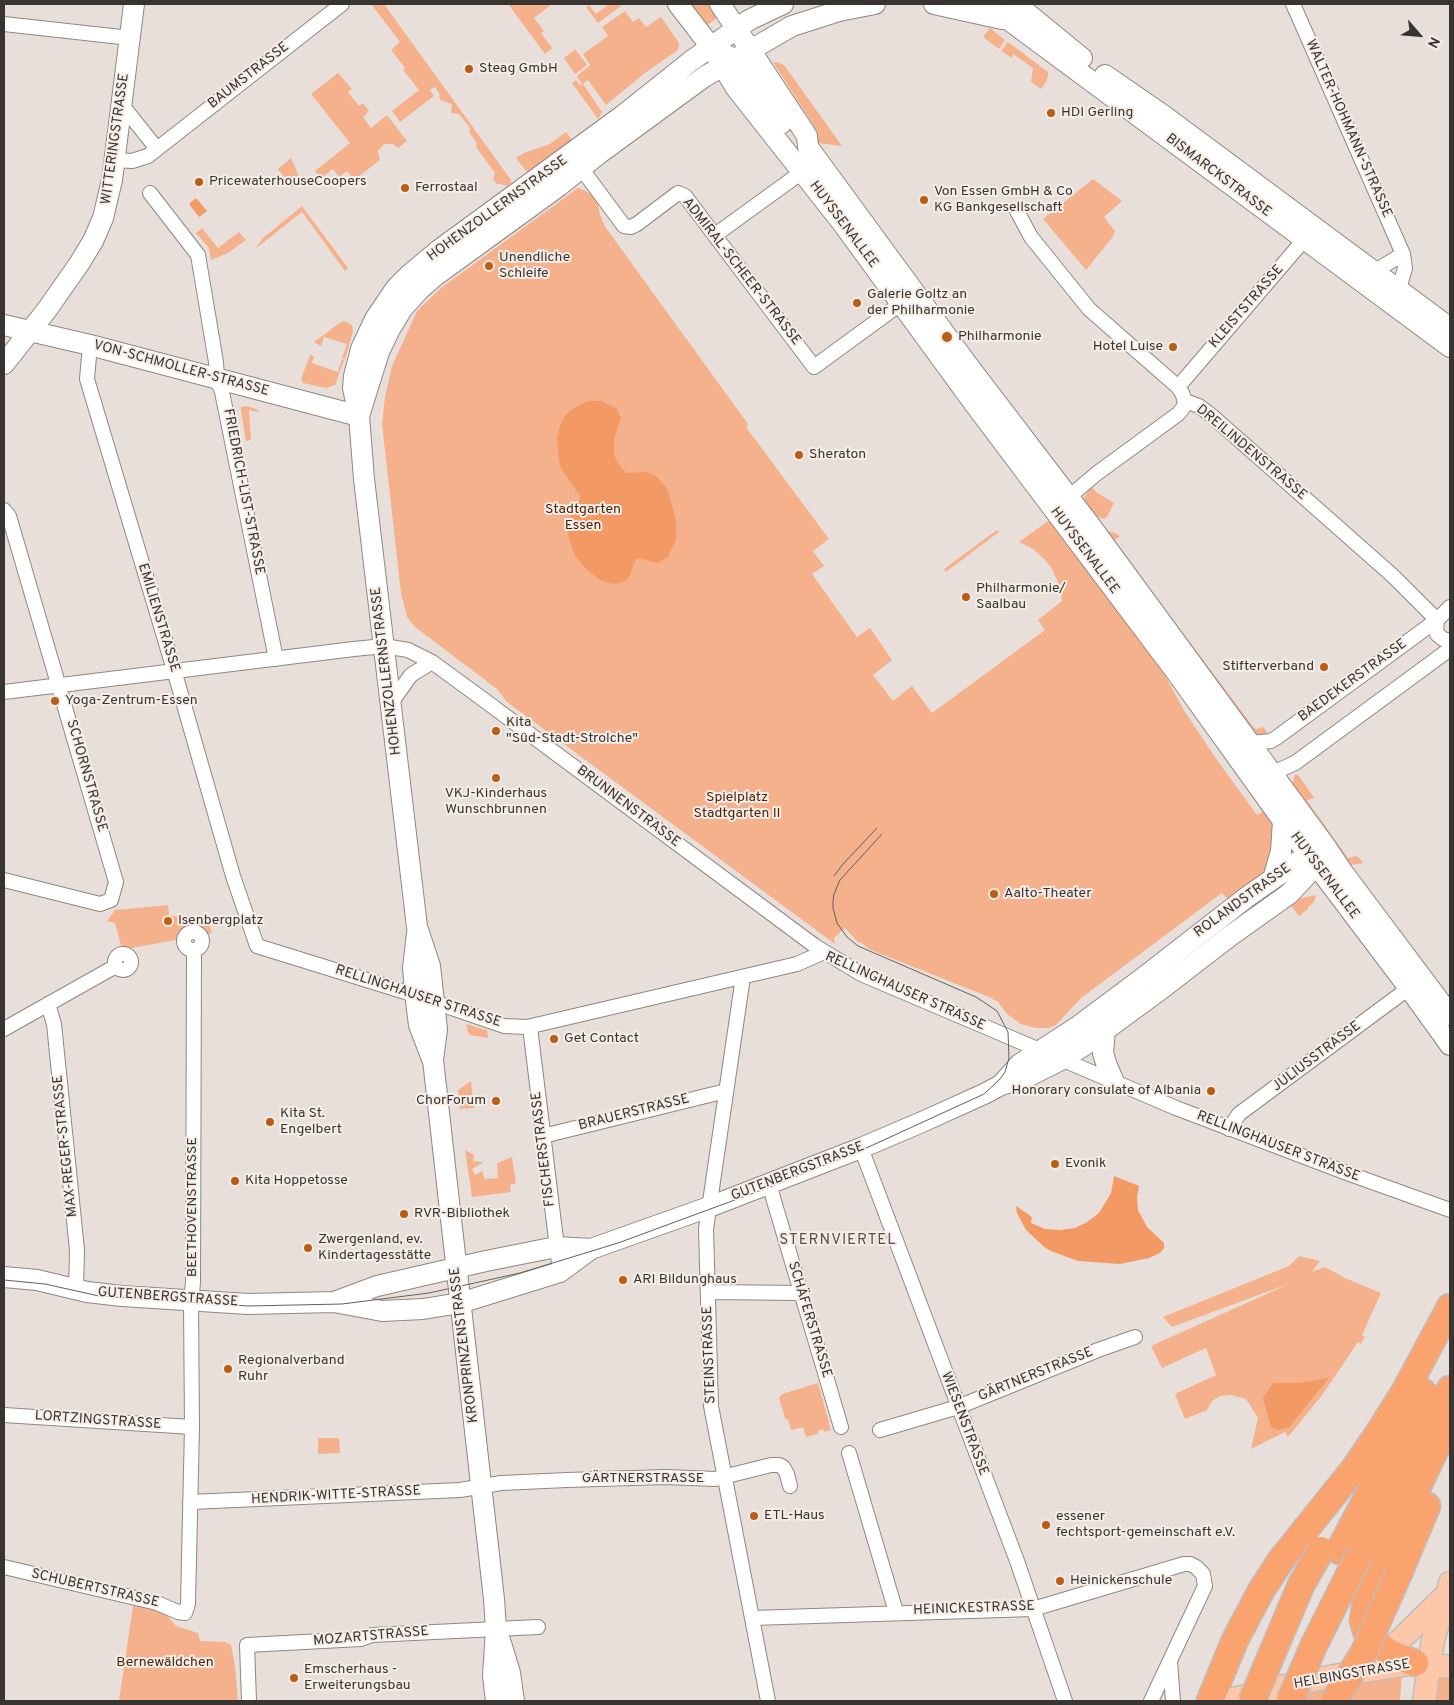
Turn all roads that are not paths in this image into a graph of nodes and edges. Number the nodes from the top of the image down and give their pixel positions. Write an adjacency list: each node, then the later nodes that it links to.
1 (134, 4): 13 (street, WITTERINGSTRASSE)
2 (342, 4): 17 (street, BAUMSTRASSE)
3 (678, 4): 14 (street)
4 (720, 4): 14 (street)
5 (783, 4): 14 (street)
6 (875, 4): 14 (street)
7 (934, 4): 11 (street)
8 (987, 4): 11 (street, BISMARCKSTRASSE)
9 (1294, 4): 25 (street, WALTER-HOHMANN-STRASSE)
10 (1032, 11): 11 (street, BISMARCKSTRASSE); 23 (street, BISMARCKSTRASSE)
11 (1012, 12): 23 (street, BISMARCKSTRASSE)
12 (4, 24): 13 (street)
13 (130, 38): 15 (street, WITTERINGSTRASSE)
14 (734, 49): 16 (street, HUYSSENALLEE); 16 (street, HUYSSENALLEE); 19 (street, HOHENZOLLERNSTRASSE); 20 (street, HUYSSENALLEE); 38 (street, HOHENZOLLERNSTRASSE)
15 (122, 105): 17 (street); 18 (street, WITTERINGSTRASSE)
16 (808, 147): 28 (street, HUYSSENALLEE)
17 (157, 148): 18 (street, BAUMSTRASSE)
18 (114, 160): 31 (street, WITTERINGSTRASSE)
19 (581, 168): 24 (street, ADMIRAL-SCHEER-STRASSE); 38 (street, HOHENZOLLERNSTRASSE)
20 (802, 172): 24 (street); 28 (street, HUYSSENALLEE)
21 (150, 193): 35 (street, FRIEDRICH-LIST-STRASSE)
22 (1017, 211): 36 (street, DREILINDENSTRASSE)
23 (1310, 233): 26 (street, BISMARCKSTRASSE); 33 (street, BISMARCKSTRASSE); 36 (street, KLEISTSTRASSE)
24 (715, 235): 28 (street, ADMIRAL-SCHEER-STRASSE)
25 (1403, 254): 26 (street); 27 (street, WALTER-HOHMANN-STRASSE)
26 (1375, 272): 27 (street, BISMARCKSTRASSE)
27 (1399, 289): 30 (street, BISMARCKSTRASSE)
28 (908, 298): 39 (street, HUYSSENALLEE); 41 (street, HUYSSENALLEE)
29 (4, 325): 31 (street, VON-SCHMOLLER-STRASSE)
30 (1450, 328)
31 (30, 331): 32 (street, VON-SCHMOLLER-STRASSE); 34 (street, WITTERINGSTRASSE)
32 (90, 345): 35 (street, VON-SCHMOLLER-STRASSE); 49 (street, EMILIENSTRASSE)
33 (1450, 347)
34 (4, 364)
35 (217, 379): 38 (street, VON-SCHMOLLER-STRASSE); 47 (street, FRIEDRICH-LIST-STRASSE)
36 (1178, 387): 37 (street, DREILINDENSTRASSE)
37 (1185, 401): 39 (street); 43 (street, DREILINDENSTRASSE)
38 (358, 416): 45 (street, HOHENZOLLERNSTRASSE)
39 (1069, 497): 41 (street); 53 (street, HUYSSENALLEE)
40 (4, 510): 50 (street, SCHORNSTRASSE)
41 (1060, 520): 54 (street, HUYSSENALLEE)
42 (1450, 606): 43 (street, BAEDEKERSTRASSE)
43 (1437, 620): 44 (street, DREILINDENSTRASSE); 53 (street, BAEDEKERSTRASSE)
44 (1450, 642)
45 (384, 646): 47 (street, BRUNNENSTRASSE); 48 (street, BRUNNENSTRASSE); 52 (street, HOHENZOLLERNSTRASSE)
46 (1450, 649): 54 (street)
47 (276, 659): 49 (street, BRUNNENSTRASSE)
48 (432, 662): 52 (street); 65 (street, BRUNNENSTRASSE)
49 (174, 670): 50 (street, BRUNNENSTRASSE); 63 (street, EMILIENSTRASSE)
50 (59, 685): 51 (street, BRUNNENSTRASSE); 58 (street, SCHORNSTRASSE)
51 (4, 692)
52 (391, 703): 69 (street, HOHENZOLLERNSTRASSE)
53 (1250, 743): 54 (street, HUYSSENALLEE)
54 (1264, 777): 55 (street, HUYSSENALLEE); 56 (street, HUYSSENALLEE)
55 (1283, 821): 56 (street, HUYSSENALLEE); 57 (street)
56 (1317, 856): 57 (street, ROLANDSTRASSE); 59 (street, HUYSSENALLEE); 60 (street, ROLANDSTRASSE); 71 (street, HUYSSENALLEE)
57 (1273, 879): 61 (street, ROLANDSTRASSE)
58 (4, 880)
59 (1334, 889): 60 (street); 68 (street, HUYSSENALLEE)
60 (1289, 894): 62 (street, ROLANDSTRASSE)
61 (1248, 897): 62 (street); 76 (street, ROLANDSTRASSE)
62 (1252, 920): 74 (street, ROLANDSTRASSE)
63 (257, 946): 69 (street, RELLINGHAUSER STRASSE)
64 (194, 950): 95 (street, BEETHOVENSTRASSE)
65 (824, 952): 67 (street, RELLINGHAUSER STRASSE); 76 (street, RELLINGHAUSER STRASSE)
66 (116, 966): 70 (street)
67 (743, 977): 72 (street, RELLINGHAUSER STRASSE); 80 (street, STEINSTRASSE)
68 (1409, 988): 75 (street, HUYSSENALLEE); 81 (street, JULIUSSTRASSE)
69 (425, 999): 72 (street, RELLINGHAUSER STRASSE); 89 (street, KRONPRINZENSTRASSE)
70 (48, 1004): 73 (street); 92 (street, MAX-REGER-STRASSE)
71 (1450, 1015)
72 (530, 1027): 82 (street, FISCHERSTRASSE)
73 (4, 1029)
74 (1105, 1030): 77 (street, ROLANDSTRASSE); 78 (street)
75 (1450, 1045)
76 (1040, 1051): 77 (street, RELLINGHAUSER STRASSE); 79 (street, ROLANDSTRASSE)
77 (1061, 1060): 78 (street, RELLINGHAUSER STRASSE); 79 (street, ROLANDSTRASSE)
78 (1114, 1082): 81 (street, RELLINGHAUSER STRASSE)
79 (1001, 1085): 83 (street, GUTENBERGSTRASSE)
80 (726, 1091): 82 (street, BRAUERSTRASSE); 85 (street, STEINSTRASSE)
81 (1229, 1129): 86 (street, RELLINGHAUSER STRASSE)
82 (542, 1136): 87 (street, FISCHERSTRASSE)
83 (861, 1148): 84 (street, GUTENBERGSTRASSE); 102 (street, WIESENSTRASSE)
84 (769, 1184): 85 (street, GUTENBERGSTRASSE); 94 (street, SCHÄFERSTRASSE)
85 (709, 1207): 88 (street, GUTENBERGSTRASSE); 93 (street, STEINSTRASSE)
86 (1450, 1210)
87 (556, 1247): 88 (street, GUTENBERGSTRASSE); 89 (street, GUTENBERGSTRASSE); 90 (street, FISCHERSTRASSE)
88 (591, 1249): 90 (street, GUTENBERGSTRASSE)
89 (456, 1268): 96 (street, GUTENBERGSTRASSE); 97 (street, KRONPRINZENSTRASSE)
90 (560, 1272): 97 (street, GUTENBERGSTRASSE)
91 (4, 1277): 92 (street, GUTENBERGSTRASSE)
92 (76, 1290): 95 (street, GUTENBERGSTRASSE)
93 (708, 1292): 94 (street); 110 (street, STEINSTRASSE)
94 (800, 1293): 105 (street, SCHÄFERSTRASSE)
95 (192, 1301): 96 (street, GUTENBERGSTRASSE); 106 (street, BEETHOVENSTRASSE)
96 (334, 1302): 97 (street, GUTENBERGSTRASSE)
97 (460, 1303): 111 (street, KRONPRINZENSTRASSE)
98 (1450, 1307): 134 (highway)
99 (1135, 1336): 102 (street, GÄRTNERSTRASSE)
100 (1450, 1343): 114 (highway)
101 (1450, 1389): 114 (highway)
102 (958, 1407): 107 (street, GÄRTNERSTRASSE); 117 (street, WIESENSTRASSE)
103 (4, 1415): 106 (street, LORTZINGSTRASSE)
104 (1450, 1418): 123 (highway)
105 (841, 1426)
106 (192, 1427): 113 (street, BEETHOVENSTRASSE)
107 (880, 1430)
108 (1450, 1450): 139 (highway, bridge)
109 (848, 1453): 118 (street)
110 (725, 1477): 111 (street, GÄRTNERSTRASSE); 112 (street, GÄRTNERSTRASSE); 120 (street, STEINSTRASSE)
111 (482, 1486): 113 (street, HENDRIK-WITTE-STRASSE); 122 (street, KRONPRINZENSTRASSE)
112 (790, 1486)
113 (190, 1502): 119 (street, BEETHOVENSTRASSE)
114 (1340, 1551): 136 (highway, bridge); 137 (highway); 138 (highway, bridge)
115 (4, 1567): 119 (street, SCHUBERTSTRASSE)
116 (1448, 1590): 123 (main road); 125 (main road)
117 (1033, 1608): 118 (street, HEINICKESTRASSE); 124 (street, HEINICKESTRASSE); 131 (street, WIESENSTRASSE)
118 (896, 1612): 120 (street, HEINICKESTRASSE)
119 (185, 1613)
120 (752, 1618): 130 (street, STEINSTRASSE)
121 (538, 1627): 122 (street)
122 (496, 1629): 127 (street, MOZARTSTRASSE); 128 (street, KRONPRINZENSTRASSE); 129 (street, KRONPRINZENSTRASSE)
123 (1387, 1652): 125 (highway); 126 (main road)
124 (1170, 1662): 132 (street); 133 (street)
125 (1431, 1665): 126 (main road, HELBINGSTRASSE); 140 (main road)
126 (1362, 1671): 135 (main road, HELBINGSTRASSE)
127 (249, 1701)
128 (496, 1701)
129 (514, 1701)
130 (768, 1701)
131 (1065, 1701)
132 (1151, 1701)
133 (1173, 1701)
134 (1210, 1701)
135 (1226, 1701)
136 (1252, 1701)
137 (1269, 1701)
138 (1290, 1701)
139 (1334, 1701)
140 (1424, 1701)

